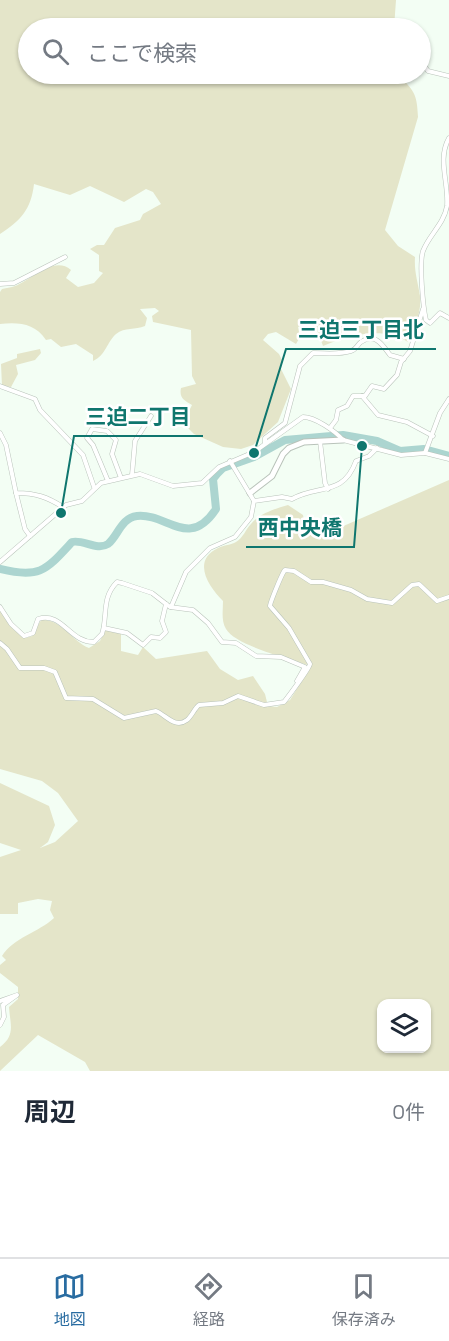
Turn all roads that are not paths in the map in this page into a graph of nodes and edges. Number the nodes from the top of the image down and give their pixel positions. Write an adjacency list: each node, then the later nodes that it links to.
1 (431, 72): 2 (street)
2 (449, 76)
3 (449, 138): 6 (street)
4 (65, 257): 5 (street)
5 (0, 284)
6 (423, 309): 7 (street); 8 (street)
7 (449, 318)
8 (404, 359): 10 (street); 18 (street)
9 (0, 386): 28 (street)
10 (362, 396): 13 (street); 16 (street)
11 (449, 399): 16 (street)
12 (152, 416): 25 (street)
13 (330, 429): 15 (street); 18 (street)
14 (0, 434): 23 (street)
15 (340, 436): 17 (street); 19 (street)
16 (433, 436): 20 (street)
17 (320, 441): 29 (street); 31 (street)
18 (265, 444): 22 (street)
19 (377, 448): 20 (street); 29 (street)
20 (426, 451): 21 (street)
21 (449, 459)
22 (231, 464): 25 (street); 31 (street)
23 (8, 466): 24 (street); 30 (street)
24 (0, 468)
25 (132, 475): 26 (street)
26 (121, 478): 27 (street); 27 (street)
27 (108, 481): 28 (street)
28 (94, 487): 33 (street)
29 (328, 489): 32 (street)
30 (16, 493): 33 (street); 34 (street)
31 (250, 493): 32 (street)
32 (255, 501): 39 (street)
33 (63, 507): 34 (street)
34 (30, 536): 35 (street)
35 (0, 562)
36 (449, 597): 42 (street)
37 (166, 604): 39 (street); 40 (street); 40 (street)
38 (0, 607): 40 (street)
39 (171, 607): 42 (street)
40 (104, 628)
41 (0, 644): 42 (street)
42 (297, 681)
43 (0, 1001): 44 (street)
44 (0, 1025)

